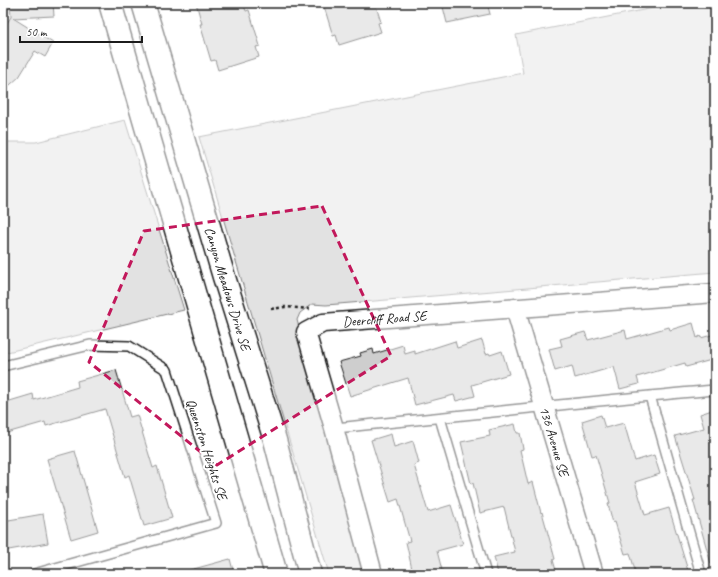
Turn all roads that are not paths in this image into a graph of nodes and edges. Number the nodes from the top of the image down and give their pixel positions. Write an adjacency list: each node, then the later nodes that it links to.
1 (110, 3): 12 (street)
2 (143, 3): 13 (street, Canyon Meadows Drive SE)
3 (715, 293): 4 (street, Deercliff Road SE)
4 (515, 308): 8 (street, 136 Avenue SE); 10 (street, Deercliff Road SE)
5 (3, 366): 11 (lane, Queenston Heights SE)
6 (715, 390): 7 (lane)
7 (650, 396): 8 (lane); 17 (lane)
8 (544, 407): 9 (lane); 16 (street, 136 Avenue SE)
9 (440, 418): 10 (lane); 15 (lane)
10 (334, 428): 14 (street, Deercliff Road SE)
11 (34, 574)
12 (276, 574)
13 (310, 574)
14 (373, 574)
15 (486, 574)
16 (594, 574)
17 (701, 574)

